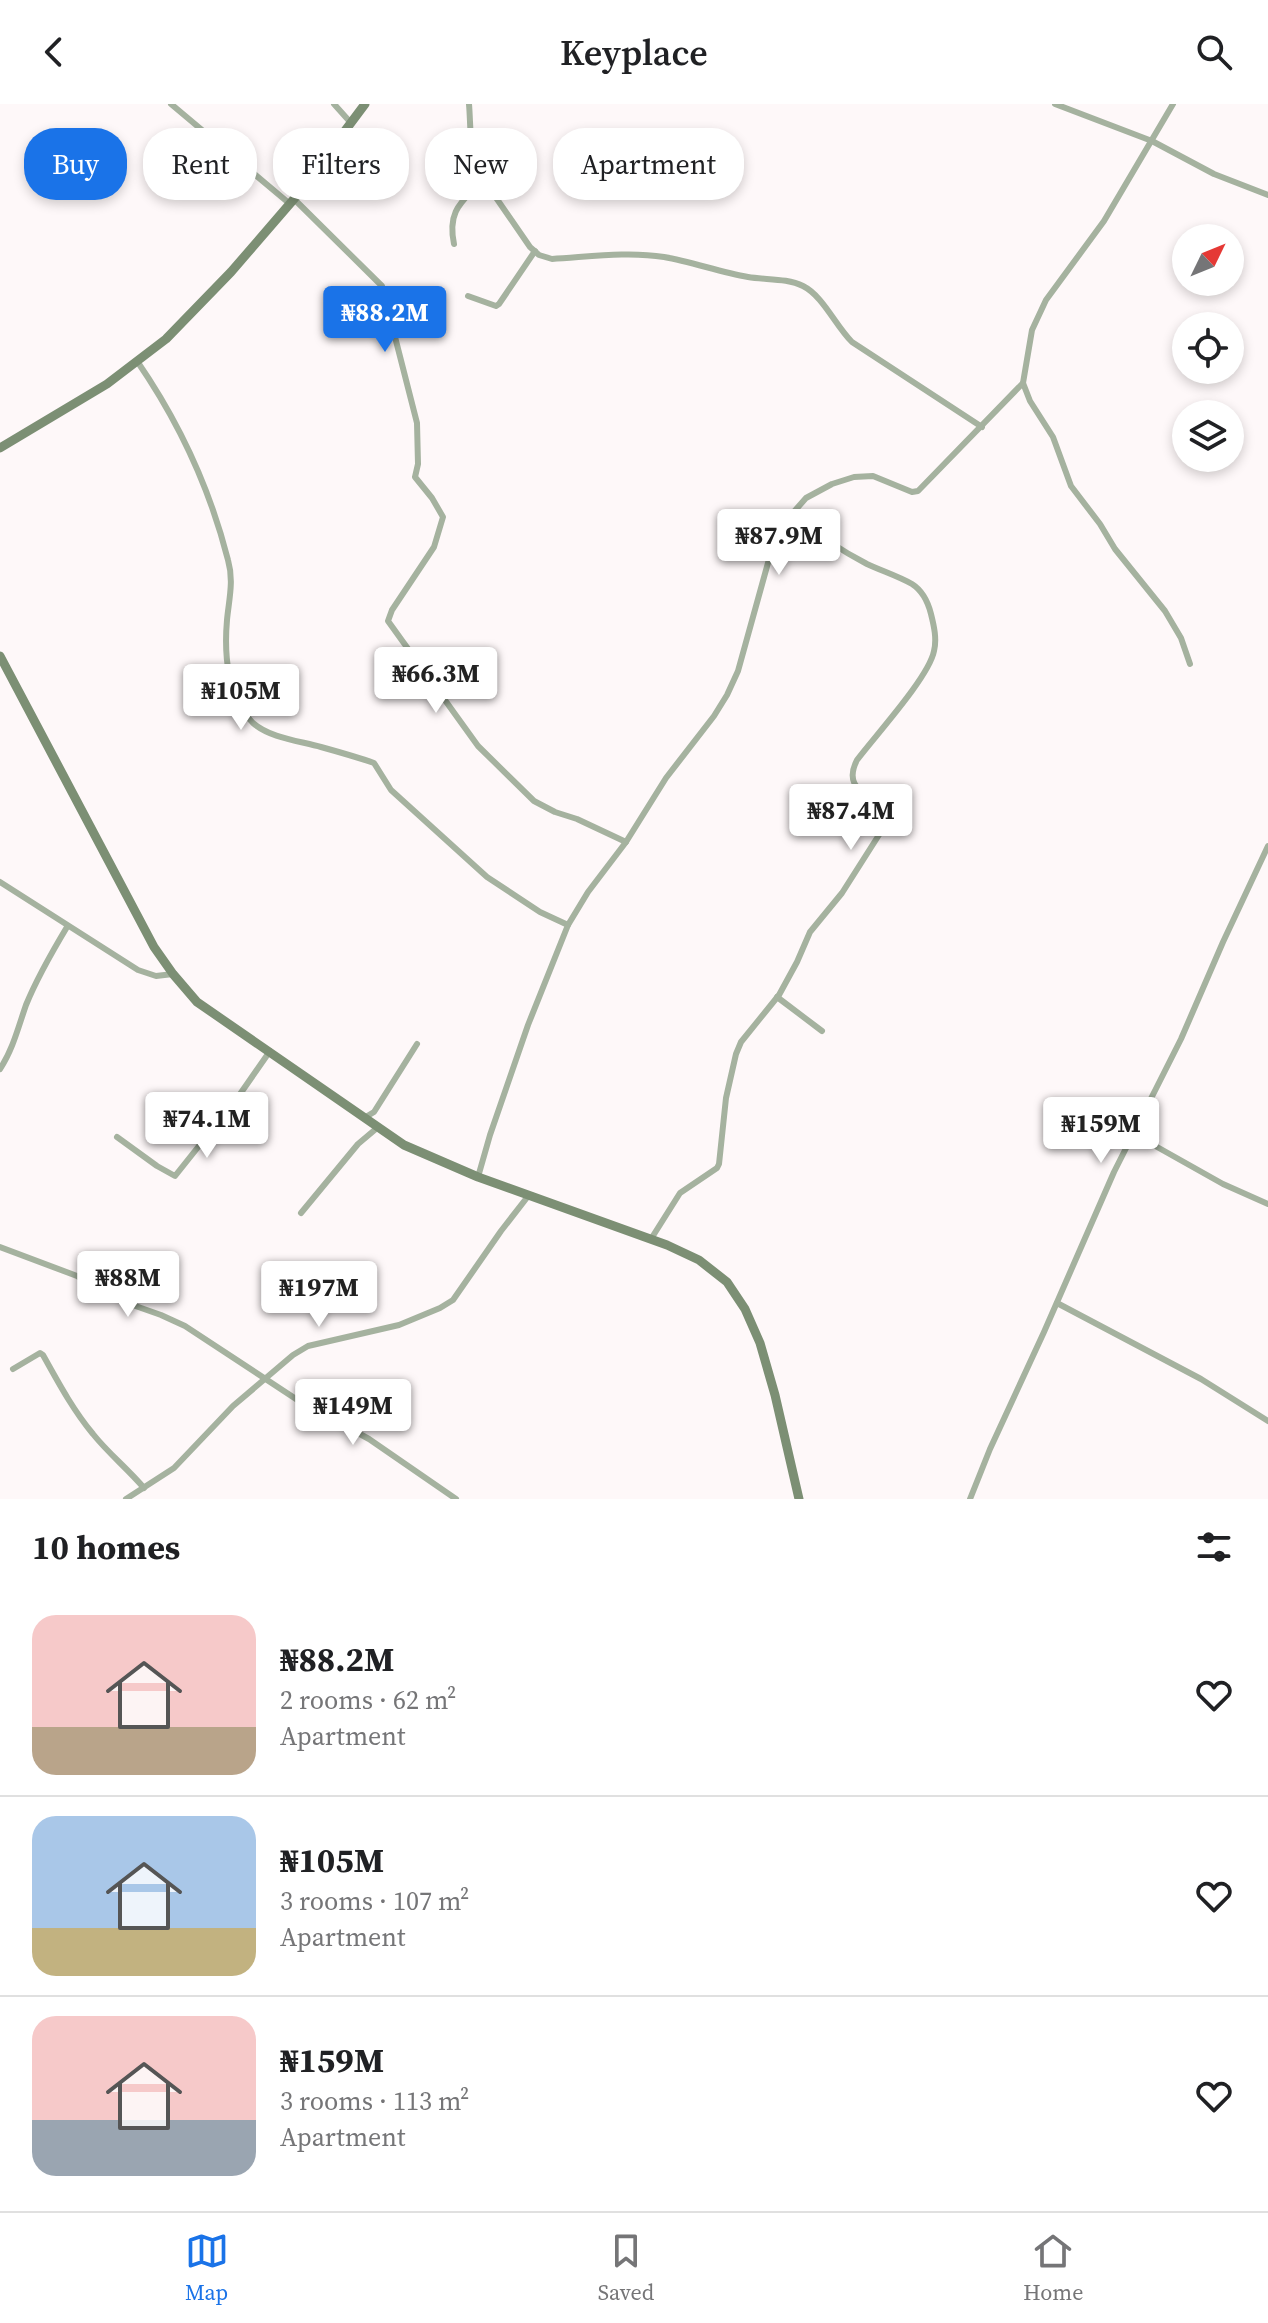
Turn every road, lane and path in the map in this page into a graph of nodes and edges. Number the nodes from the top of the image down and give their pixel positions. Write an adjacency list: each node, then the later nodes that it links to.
1 (171, 104): 13 (street)
2 (334, 104): 7 (street)
3 (365, 104): 7 (main road)
4 (469, 104): 8 (street)
5 (1055, 104): 9 (street)
6 (1173, 104): 9 (street)
7 (351, 123): 13 (main road)
8 (471, 128)
9 (1152, 141): 10 (street); 18 (street)
10 (1268, 195)
11 (465, 200): 14 (street)
12 (498, 200): 15 (street)
13 (292, 202): 17 (main road); 24 (street)
14 (454, 244)
15 (535, 251): 16 (street); 19 (street)
16 (468, 296)
17 (137, 361): 20 (main road); 27 (street)
18 (1023, 383): 19 (street); 23 (street)
19 (982, 427): 21 (street)
20 (0, 448)
21 (791, 514): 24 (street); 30 (street)
22 (0, 656): 29 (main road)
23 (1190, 664)
24 (626, 842): 27 (street)
25 (1268, 846): 37 (street)
26 (0, 882): 28 (street)
27 (568, 925): 39 (street)
28 (67, 927): 29 (street); 34 (street)
29 (173, 974): 33 (main road)
30 (777, 997): 31 (street); 43 (street)
31 (822, 1031)
32 (417, 1044): 35 (street)
33 (270, 1051): 35 (main road); 38 (street)
34 (0, 1069)
35 (364, 1118): 36 (main road)
36 (377, 1128): 39 (main road); 42 (street)
37 (1134, 1134): 41 (street); 45 (street)
38 (117, 1137)
39 (478, 1177): 40 (main road)
40 (529, 1195): 43 (main road); 47 (street)
41 (1268, 1204)
42 (301, 1213)
43 (651, 1239): 52 (main road)
44 (0, 1247): 47 (street)
45 (1057, 1303): 48 (street); 53 (street)
46 (13, 1369): 49 (street)
47 (263, 1378): 49 (street); 51 (street)
48 (1268, 1421)
49 (144, 1488): 50 (street)
50 (126, 1499)
51 (456, 1499)
52 (799, 1499)
53 (970, 1499)

